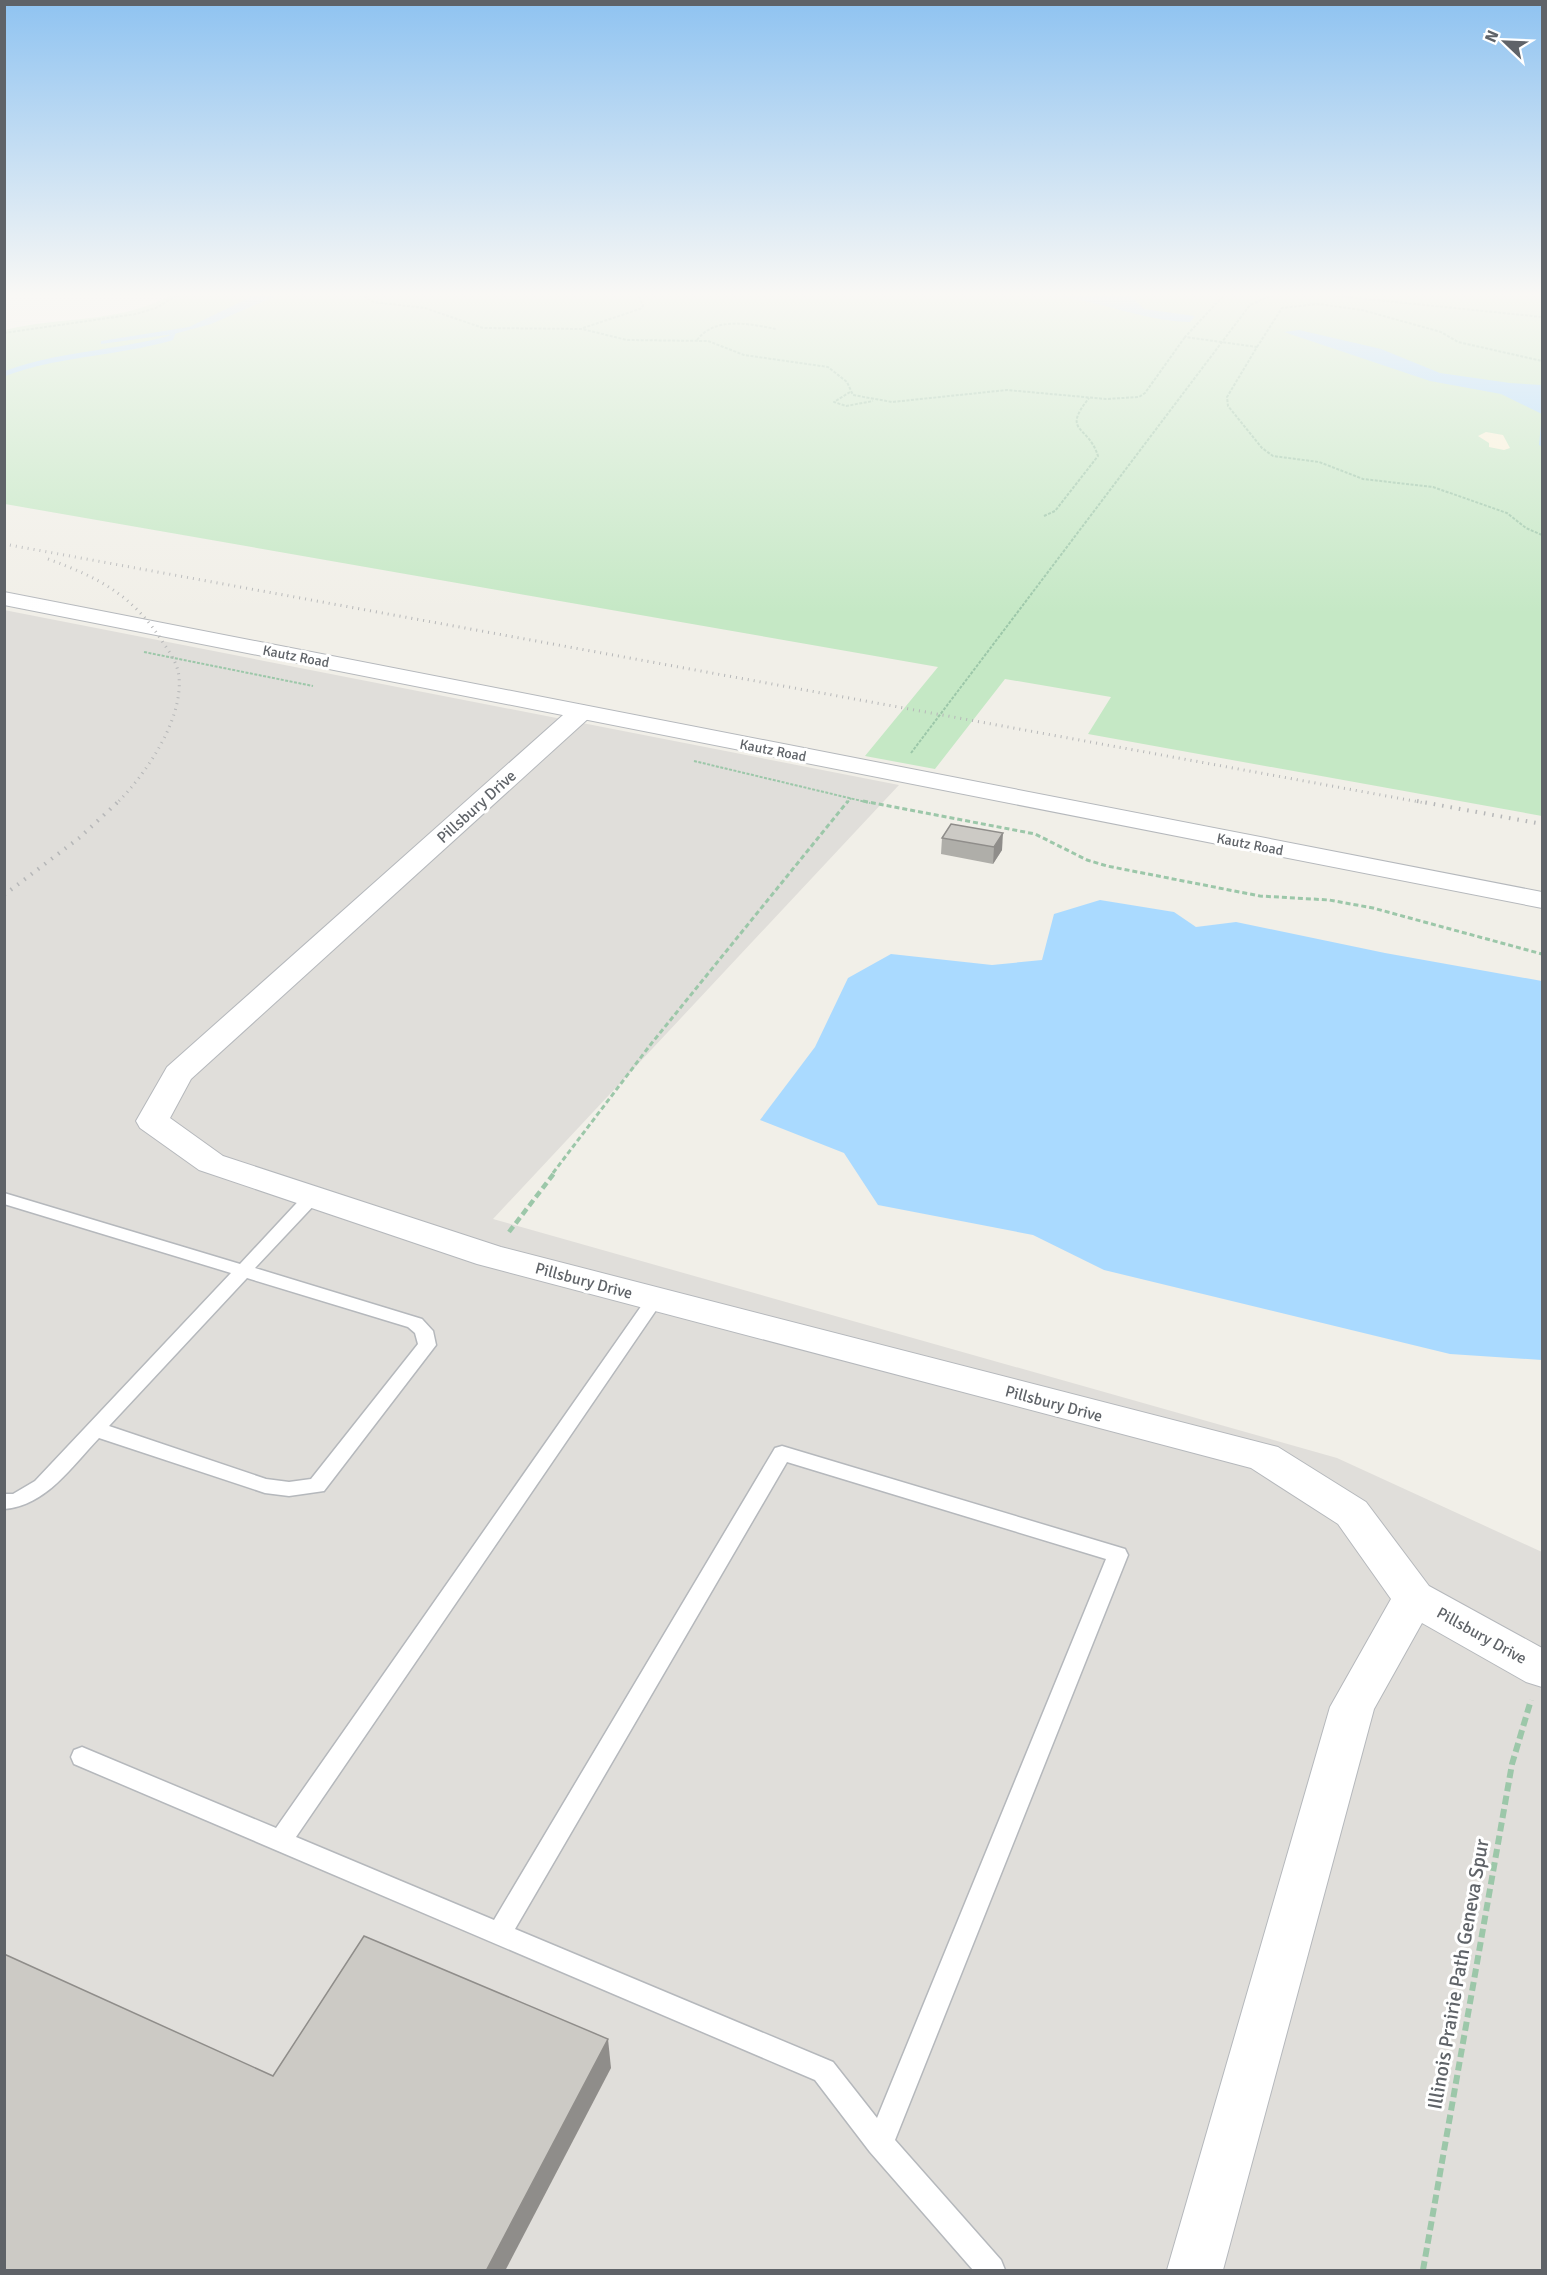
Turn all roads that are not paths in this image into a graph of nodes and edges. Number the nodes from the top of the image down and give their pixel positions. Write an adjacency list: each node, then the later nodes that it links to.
1 (4, 598): 2 (street, Kautz Road)
2 (581, 712): 3 (street, Kautz Road); 4 (street, Pillsbury Drive)
3 (1542, 900)
4 (312, 1197): 6 (lane); 7 (street, Pillsbury Drive)
5 (4, 1198): 6 (lane)
6 (245, 1270): 8 (lane); 8 (lane)
7 (655, 1299): 10 (street, Pillsbury Drive); 13 (lane)
8 (95, 1429): 9 (lane)
9 (4, 1502)
10 (1414, 1598): 11 (street, Pillsbury Drive); 17 (street)
11 (1539, 1683)
12 (82, 1757): 13 (lane)
13 (280, 1841): 14 (lane)
14 (499, 1933): 15 (lane); 15 (lane)
15 (880, 2143): 16 (lane)
16 (991, 2271)
17 (1196, 2271)

